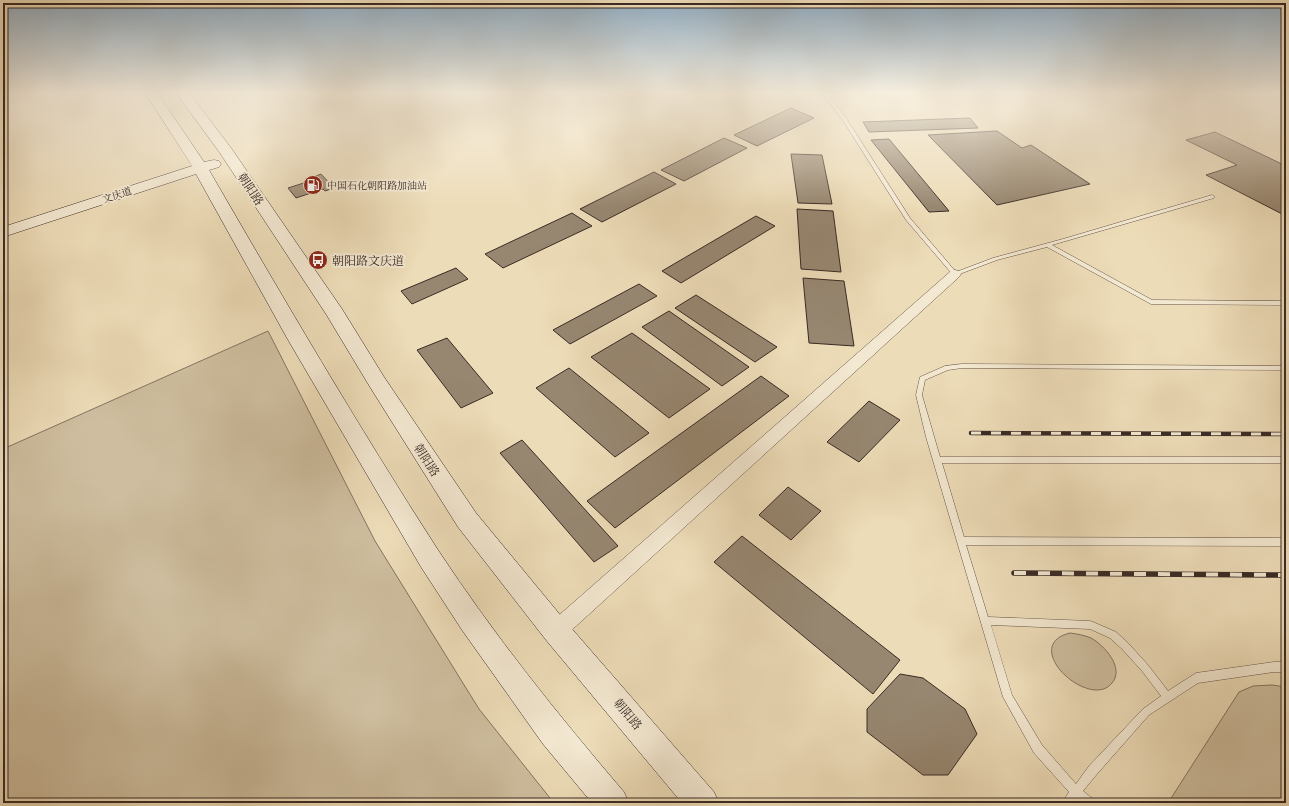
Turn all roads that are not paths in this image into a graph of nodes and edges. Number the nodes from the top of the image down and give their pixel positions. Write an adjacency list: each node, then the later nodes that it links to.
1 (177, 132): 5 (main road)
2 (211, 132): 4 (main road, 朝阳路)
3 (853, 132): 10 (lane)
4 (228, 155): 5 (main road, 文庆道); 18 (main road, 朝阳路)
5 (199, 165): 7 (main road, 文庆道); 8 (main road, 文庆道); 22 (main road)
6 (1212, 197): 9 (lane)
7 (3, 221)
8 (3, 232)
9 (1048, 245): 10 (lane); 11 (lane)
10 (955, 274): 18 (street)
11 (1286, 303)
12 (1286, 368): 13 (lane)
13 (937, 460): 14 (lane); 15 (lane)
14 (1286, 460)
15 (961, 541): 16 (lane); 17 (lane)
16 (1286, 542)
17 (986, 621): 20 (lane); 21 (lane)
18 (556, 631): 23 (main road, 朝阳路)
19 (1286, 667): 20 (lane)
20 (1167, 697): 21 (lane)
21 (1076, 792): 24 (lane); 25 (lane)
22 (613, 803)
23 (703, 803)
24 (1067, 803)
25 (1089, 803)

